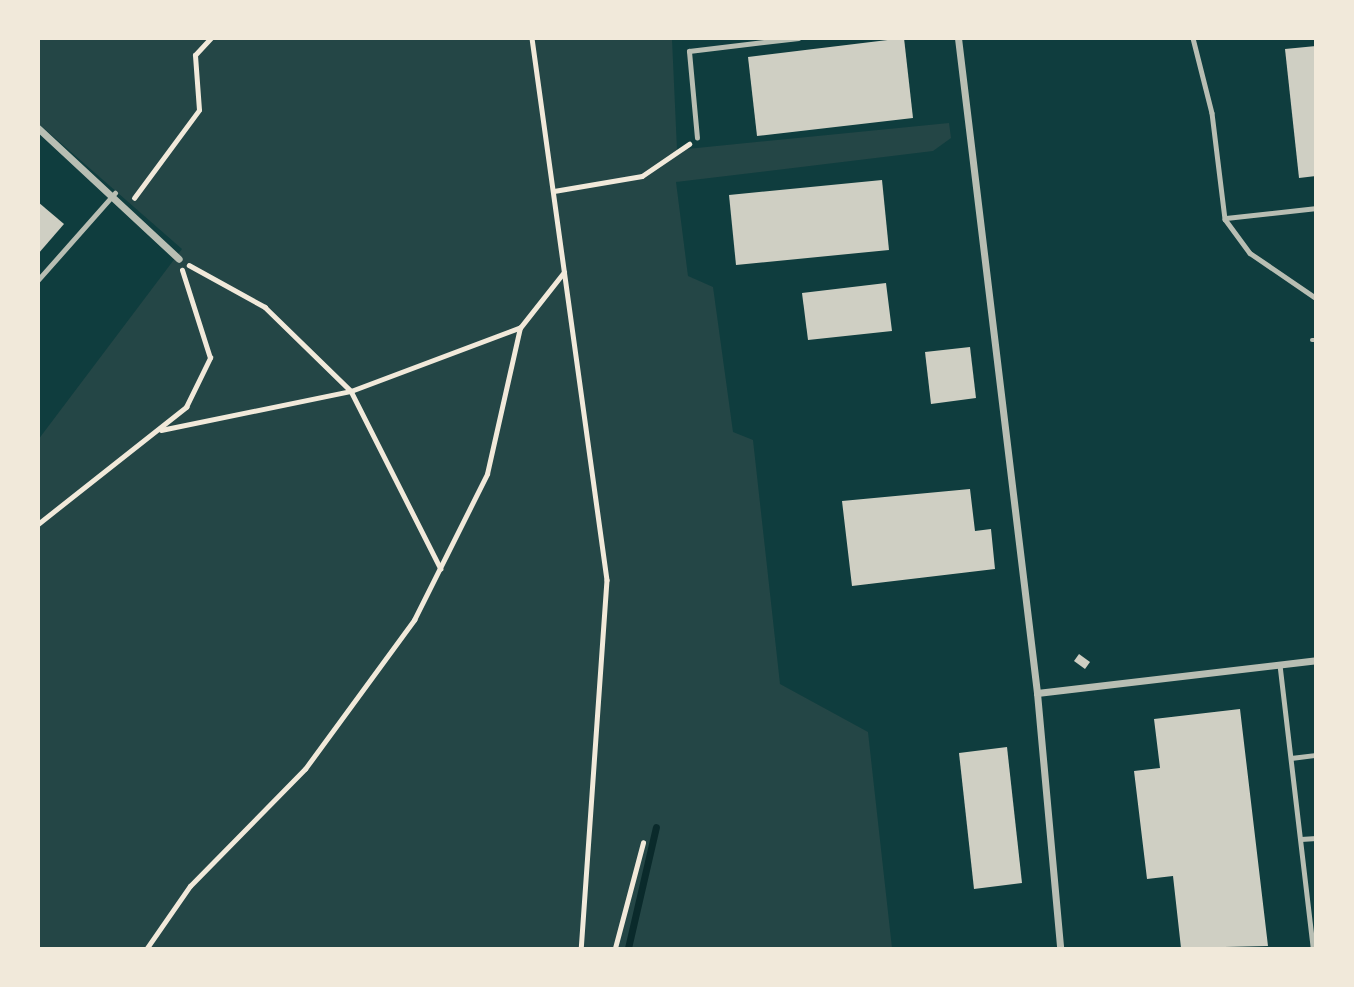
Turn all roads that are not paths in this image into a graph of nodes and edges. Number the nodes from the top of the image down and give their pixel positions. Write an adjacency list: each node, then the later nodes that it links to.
1 (799, 38): 5 (lane)
2 (958, 38): 14 (street)
3 (1193, 38): 8 (lane)
4 (38, 128): 6 (street)
5 (697, 138)
6 (115, 193): 9 (street); 10 (lane)
7 (1315, 208): 8 (lane)
8 (1225, 219): 11 (lane)
9 (179, 259)
10 (38, 280)
11 (1315, 298)
12 (1315, 660): 13 (street)
13 (1280, 664): 14 (street); 16 (lane)
14 (1037, 692): 19 (street)
15 (1315, 755): 16 (lane)
16 (1292, 758): 18 (lane)
17 (1315, 838): 18 (lane)
18 (1301, 839): 20 (lane)
19 (1060, 948)
20 (1313, 948)

